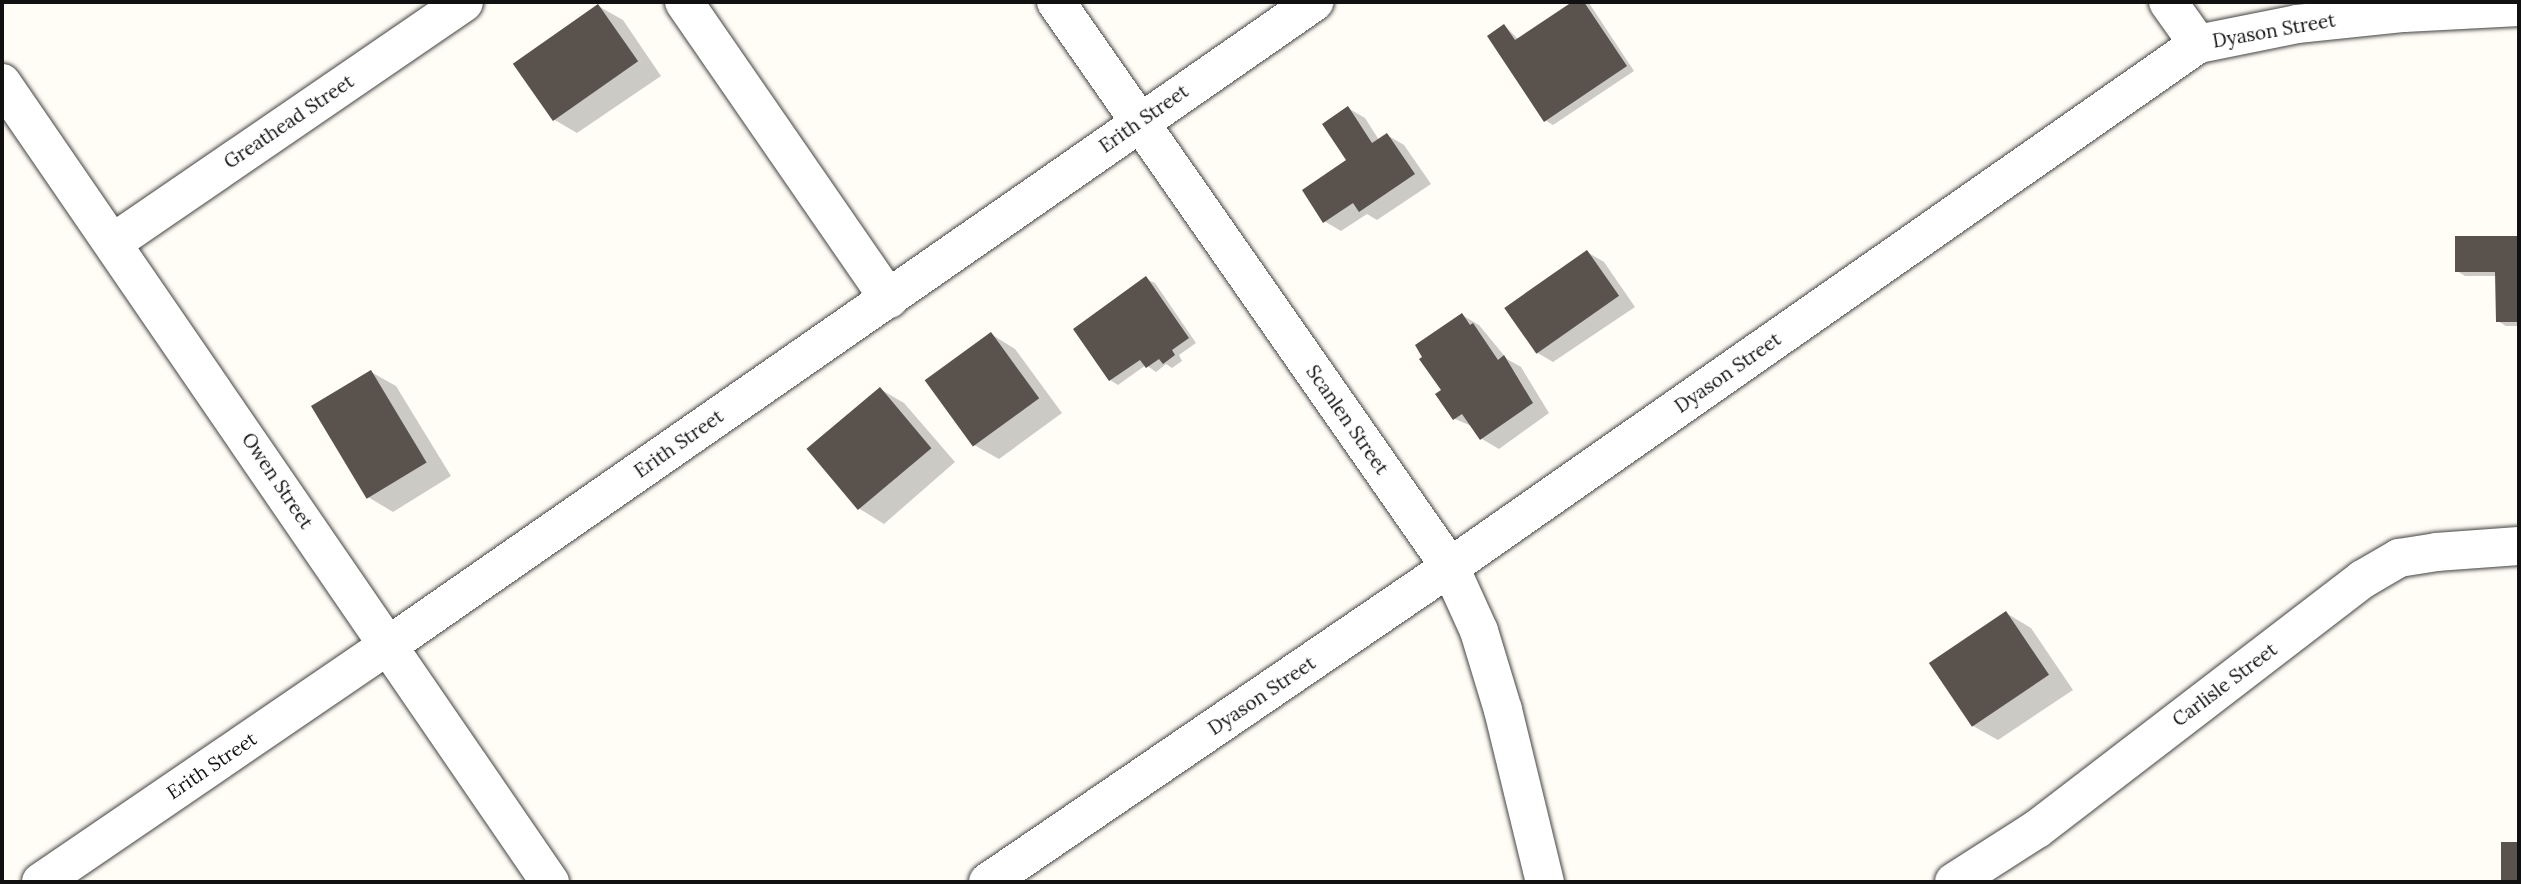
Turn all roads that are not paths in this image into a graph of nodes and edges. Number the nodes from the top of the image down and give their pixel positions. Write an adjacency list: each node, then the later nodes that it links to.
1 (464, 2): 10 (street, Greathead Street)
2 (684, 2): 11 (street)
3 (1056, 2): 9 (street, Scanlen Street)
4 (1314, 2): 9 (street, Erith Street)
5 (2168, 2): 7 (street)
6 (2519, 7): 7 (street, Dyason Street)
7 (2198, 44): 13 (street, Dyason Street)
8 (2, 83): 10 (street, Owen Street)
9 (1140, 122): 11 (street, Erith Street); 13 (street, Scanlen Street)
10 (114, 242): 14 (street, Owen Street)
11 (889, 299): 14 (street, Erith Street)
12 (2519, 546): 19 (street, Carlisle Street)
13 (1450, 567): 17 (street, Dyason Street); 18 (street, Scanlen Street)
14 (389, 645): 15 (street, Erith Street); 16 (street, Owen Street)
15 (41, 882)
16 (550, 882)
17 (988, 882)
18 (1545, 882)
19 (1954, 882)

